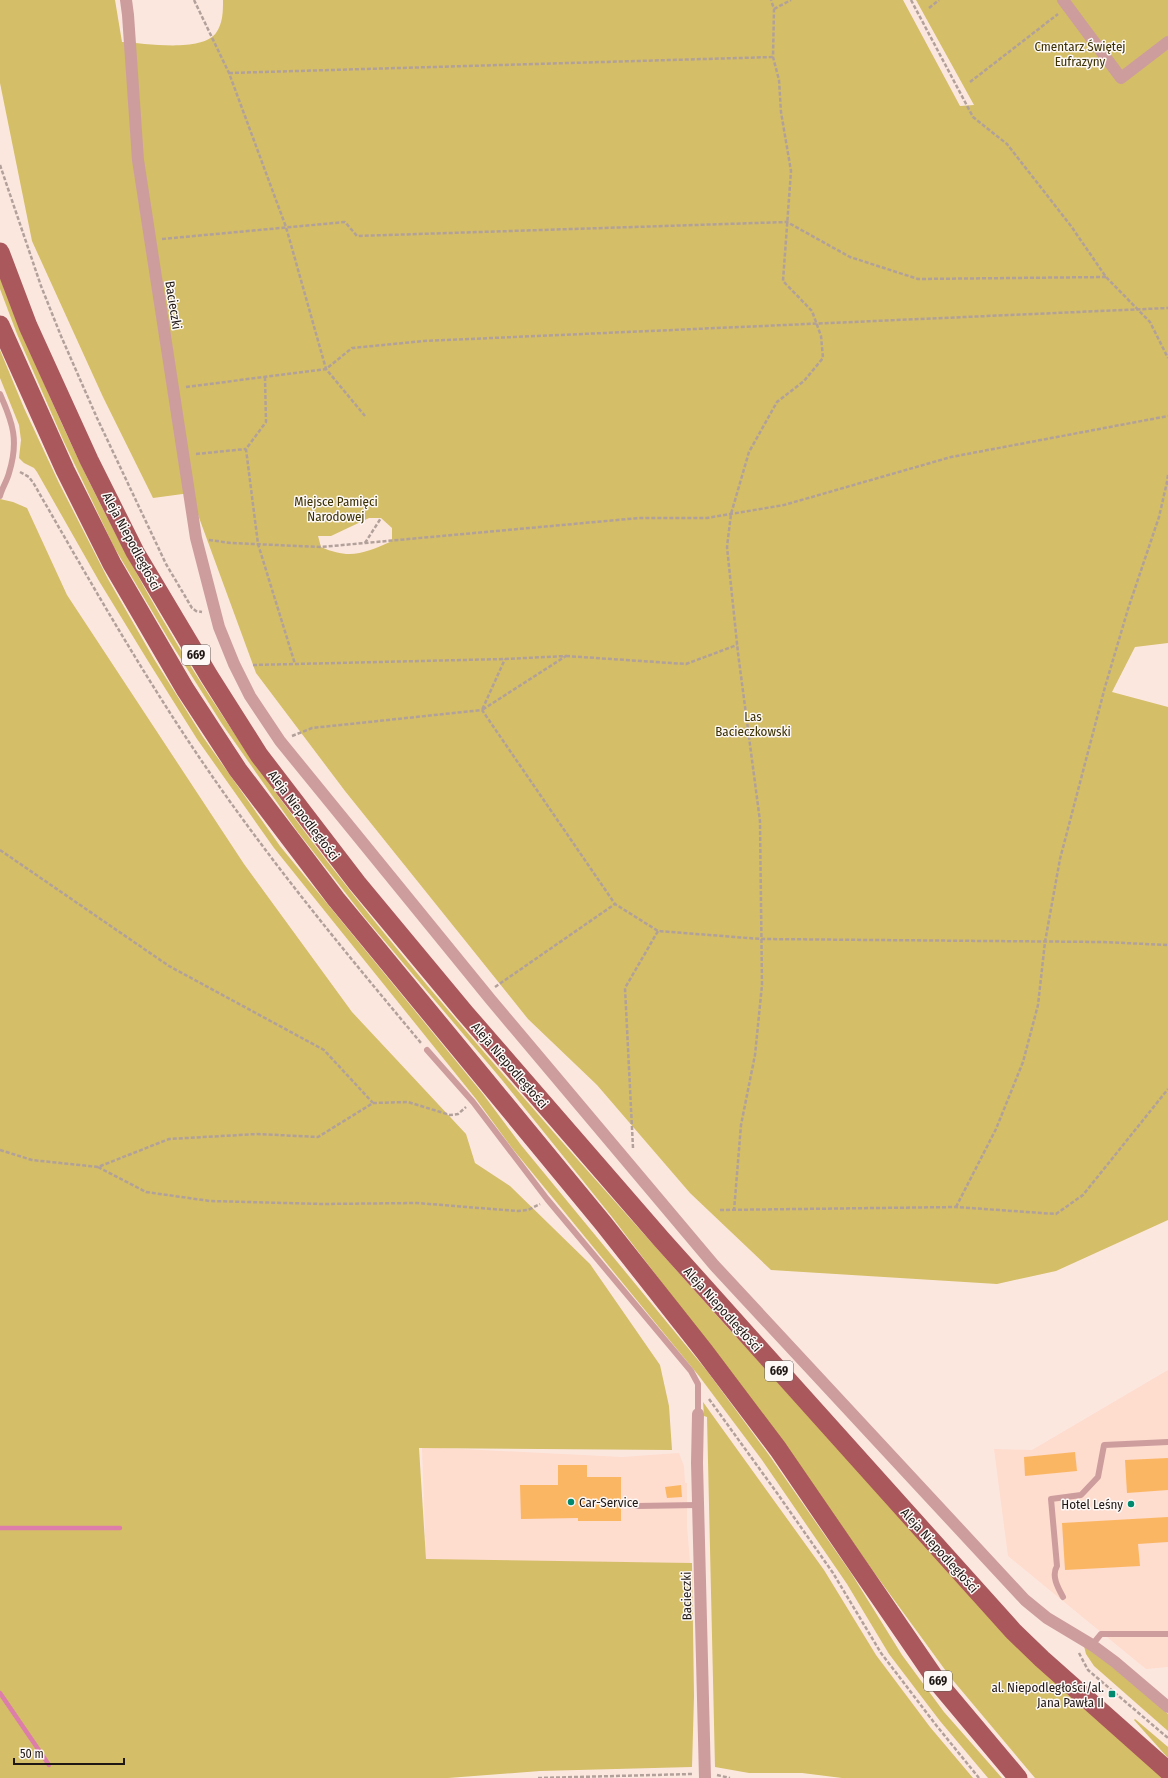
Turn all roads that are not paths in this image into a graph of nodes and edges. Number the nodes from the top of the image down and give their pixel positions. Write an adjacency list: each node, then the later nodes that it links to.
1 (126, 0): 15 (street, Bacieczki)
2 (1069, 2): 3 (street)
3 (1168, 42)
4 (0, 252): 17 (main road, Aleja Niepodległości / 669)
5 (0, 325): 19 (main road, Aleja Niepodległości / 669)
6 (0, 394): 7 (lane)
7 (0, 496)
8 (427, 1050): 9 (lane)
9 (698, 1414): 11 (street, Bacieczki)
10 (1168, 1442): 13 (lane)
11 (698, 1505): 12 (lane); 18 (street, Bacieczki)
12 (637, 1506)
13 (1063, 1597)
14 (1168, 1634): 15 (lane)
15 (1092, 1645): 16 (street, Bacieczki)
16 (1168, 1707)
17 (1168, 1771)
18 (705, 1776)
19 (1018, 1778)

